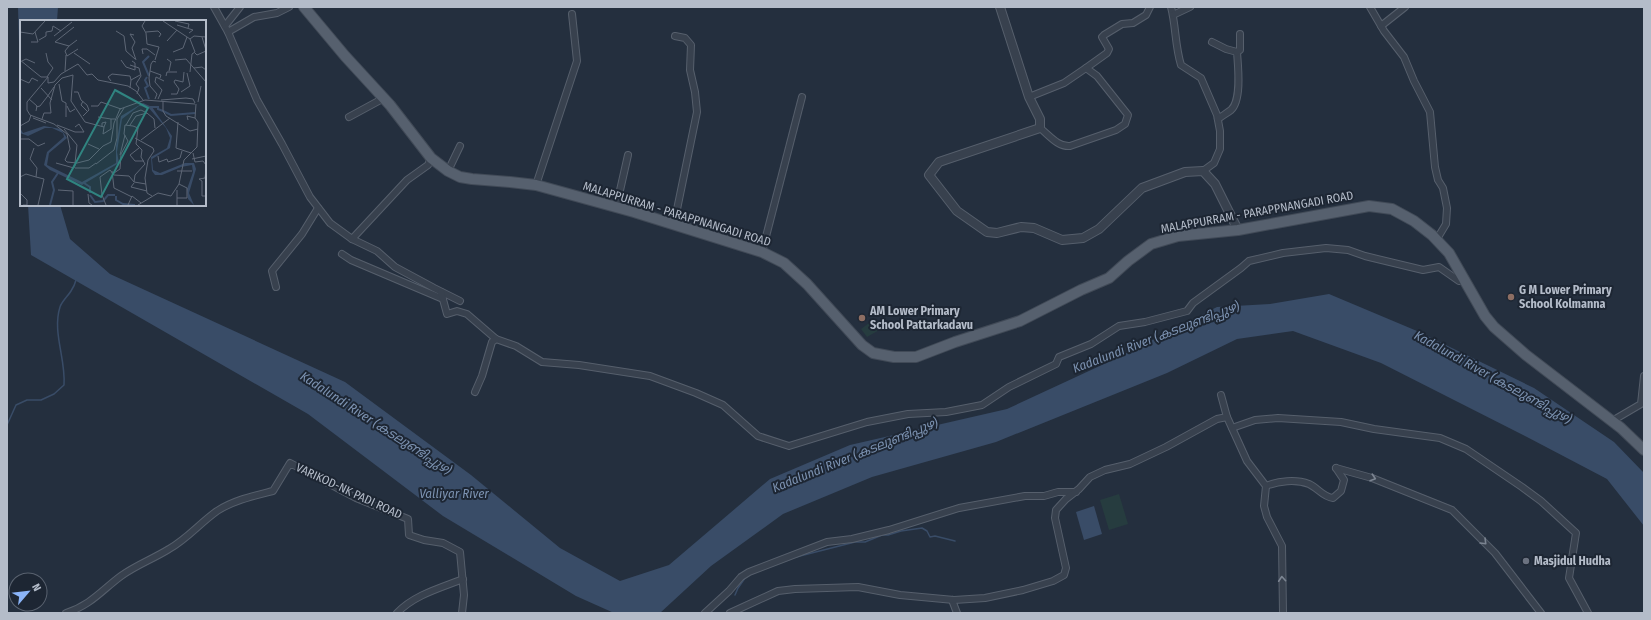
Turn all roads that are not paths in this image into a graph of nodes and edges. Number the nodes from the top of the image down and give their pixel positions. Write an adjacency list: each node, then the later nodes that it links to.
1 (214, 7): 13 (street)
2 (240, 7): 13 (street)
3 (289, 7): 15 (street)
4 (304, 7): 23 (main road, MALAPPURRAM - PARAPPNANGADI ROAD)
5 (1000, 7): 22 (street)
6 (1150, 7): 20 (street)
7 (1171, 7): 12 (street)
8 (1190, 7): 12 (street)
9 (1370, 7): 14 (street)
10 (1406, 7): 14 (street)
11 (572, 14): 32 (street)
12 (1173, 15): 25 (street)
13 (225, 26): 15 (street)
14 (1381, 26): 38 (street)
15 (228, 32): 33 (street)
16 (1240, 34): 19 (street)
17 (675, 36): 35 (street)
18 (1212, 42): 19 (street)
19 (1237, 52): 25 (street)
20 (1086, 68): 22 (street); 26 (street)
21 (802, 97): 39 (street)
22 (1029, 97): 26 (street)
23 (384, 98): 24 (street); 29 (main road, MALAPPURRAM - PARAPPNANGADI ROAD)
24 (349, 117)
25 (1218, 119): 31 (street)
26 (1040, 128): 31 (street)
27 (460, 146): 30 (street)
28 (628, 154): 34 (street)
29 (432, 158): 30 (main road, MALAPPURRAM - PARAPPNANGADI ROAD); 37 (street)
30 (448, 171): 32 (main road, MALAPPURRAM - PARAPPNANGADI ROAD)
31 (1204, 171): 36 (street)
32 (536, 185): 34 (main road, MALAPPURRAM - PARAPPNANGADI ROAD)
33 (318, 208): 37 (street); 42 (street)
34 (616, 208): 35 (main road, MALAPPURRAM - PARAPPNANGADI ROAD)
35 (674, 224): 39 (main road, MALAPPURRAM - PARAPPNANGADI ROAD)
36 (1238, 230): 38 (main road, MALAPPURRAM - PARAPPNANGADI ROAD); 39 (main road, MALAPPURRAM - PARAPPNANGADI ROAD)
37 (352, 239): 43 (street)
38 (1437, 239): 41 (main road, MALAPPURRAM - PARAPPNANGADI ROAD)
39 (762, 252)
40 (342, 254): 44 (street)
41 (1464, 279): 46 (street); 51 (main road, MALAPPURRAM - PARAPPNANGADI ROAD)
42 (276, 287)
43 (441, 292): 44 (street); 45 (street)
44 (443, 299): 46 (street)
45 (460, 301)
46 (496, 339): 48 (street)
47 (1644, 376): 51 (street)
48 (475, 392)
49 (1221, 395): 50 (street)
50 (1228, 417): 52 (street); 55 (street)
51 (1612, 421): 53 (main road, MALAPPURRAM - PARAPPNANGADI ROAD)
52 (1232, 428): 54 (street); 66 (street)
53 (1644, 450)
54 (1266, 486): 64 (street, one-way to 54); 65 (street, one-way to 65)
55 (1076, 492): 57 (street); 61 (street)
56 (463, 579): 58 (street, VARIKOD-NK PADI ROAD); 59 (street); 60 (street, VARIKOD-NK PADI ROAD)
57 (952, 600): 62 (street); 63 (street)
58 (66, 613)
59 (396, 613)
60 (462, 613)
61 (705, 613)
62 (730, 613)
63 (957, 613)
64 (1283, 613)
65 (1541, 613)
66 (1588, 613)

